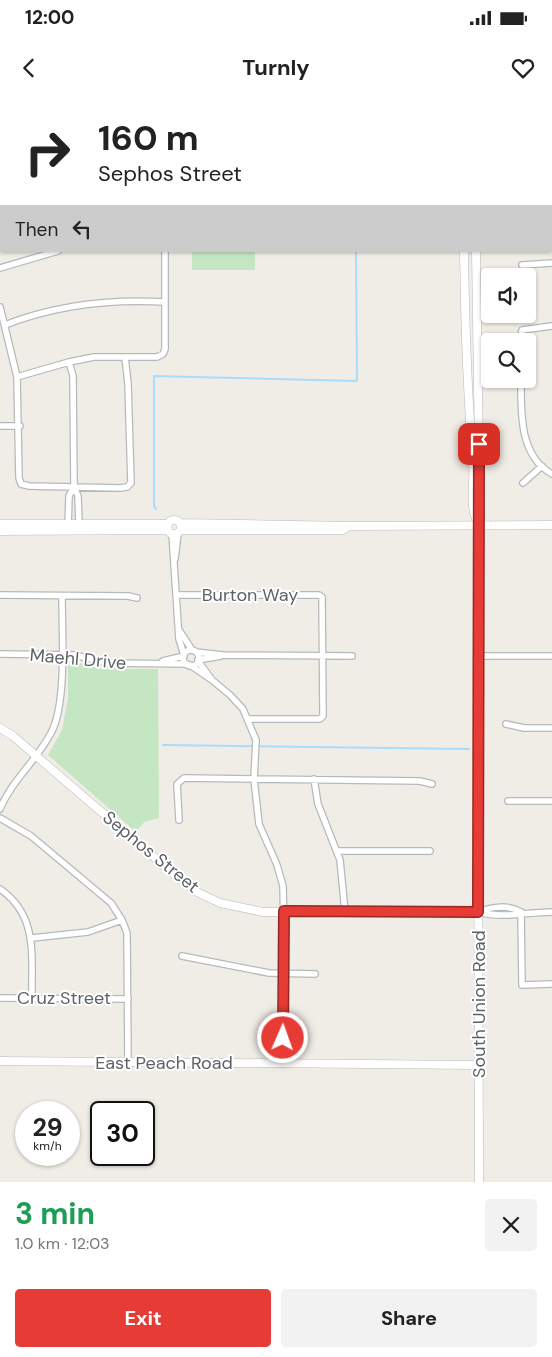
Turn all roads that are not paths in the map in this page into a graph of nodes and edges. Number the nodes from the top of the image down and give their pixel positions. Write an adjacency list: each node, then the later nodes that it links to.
1 (50, 252): 7 (street)
2 (165, 252): 8 (street)
3 (464, 252): 25 (street, South Union Road)
4 (476, 252): 25 (street, South Union Road)
5 (552, 264): 6 (street)
6 (522, 265)
7 (0, 268)
8 (164, 302): 10 (street); 13 (street)
9 (0, 307): 10 (street)
10 (5, 325): 15 (street)
11 (552, 326): 12 (street)
12 (521, 333)
13 (125, 357): 14 (street); 22 (street)
14 (69, 362): 15 (street); 22 (street)
15 (17, 377): 18 (street)
16 (521, 388): 19 (street)
17 (0, 426): 18 (street)
18 (20, 426): 22 (street)
19 (542, 466): 20 (street); 21 (street)
20 (552, 474)
21 (522, 483)
22 (74, 487): 27 (street); 28 (street)
23 (0, 524): 26 (street)
24 (552, 524): 25 (street)
25 (479, 525): 29 (street); 43 (street, South Union Road)
26 (55, 527): 27 (street); 30 (street)
27 (68, 527): 28 (street)
28 (79, 527): 29 (street)
29 (175, 529): 31 (street)
30 (0, 530)
31 (177, 594): 35 (street); 41 (street, Burton Way)
32 (0, 595): 33 (street)
33 (62, 596): 34 (street); 38 (street)
34 (138, 598)
35 (179, 630): 36 (street); 39 (street)
36 (194, 651): 39 (street, Maehl Drive); 40 (street); 46 (street)
37 (0, 654): 38 (street, Maehl Drive)
38 (61, 655): 47 (street, Maehl Drive); 55 (street)
39 (184, 655): 47 (street, Maehl Drive); 48 (street)
40 (223, 655): 41 (street); 45 (street)
41 (324, 656): 42 (street); 51 (street)
42 (352, 656)
43 (479, 656): 44 (street); 69 (street, South Union Road)
44 (552, 656)
45 (210, 659): 46 (street); 49 (street)
46 (198, 661): 48 (street); 49 (street)
47 (156, 663): 48 (street, Maehl Drive)
48 (188, 665): 50 (street)
49 (204, 669): 50 (street)
50 (212, 680): 51 (street)
51 (249, 718): 56 (street)
52 (506, 724): 54 (street)
53 (0, 728): 55 (street, Sephos Street)
54 (552, 728)
55 (37, 757): 61 (street); 67 (street, Sephos Street)
56 (254, 778): 57 (street); 63 (street); 67 (street)
57 (314, 779): 58 (street); 65 (street)
58 (432, 784)
59 (508, 801): 60 (street)
60 (552, 801)
61 (0, 809)
62 (0, 818): 72 (street)
63 (179, 820)
64 (430, 851): 65 (street)
65 (337, 852): 68 (street)
66 (0, 889): 73 (street)
67 (284, 911): 68 (street, Sephos Street); 75 (street)
68 (345, 912): 69 (street, Sephos Street)
69 (478, 912): 70 (street); 84 (street, South Union Road)
70 (521, 912): 71 (street); 77 (street)
71 (552, 912)
72 (122, 920): 73 (street); 80 (street)
73 (32, 938): 79 (street)
74 (182, 956): 75 (street)
75 (285, 974): 76 (street); 83 (street)
76 (315, 974)
77 (552, 984)
78 (0, 998): 79 (street, Cruz Street)
79 (32, 998): 80 (street, Cruz Street)
80 (128, 999): 82 (street)
81 (0, 1061): 82 (street, East Peach Road)
82 (128, 1062): 83 (street, East Peach Road)
83 (283, 1064): 84 (street, East Peach Road)
84 (479, 1065): 85 (street, South Union Road)
85 (479, 1182)

